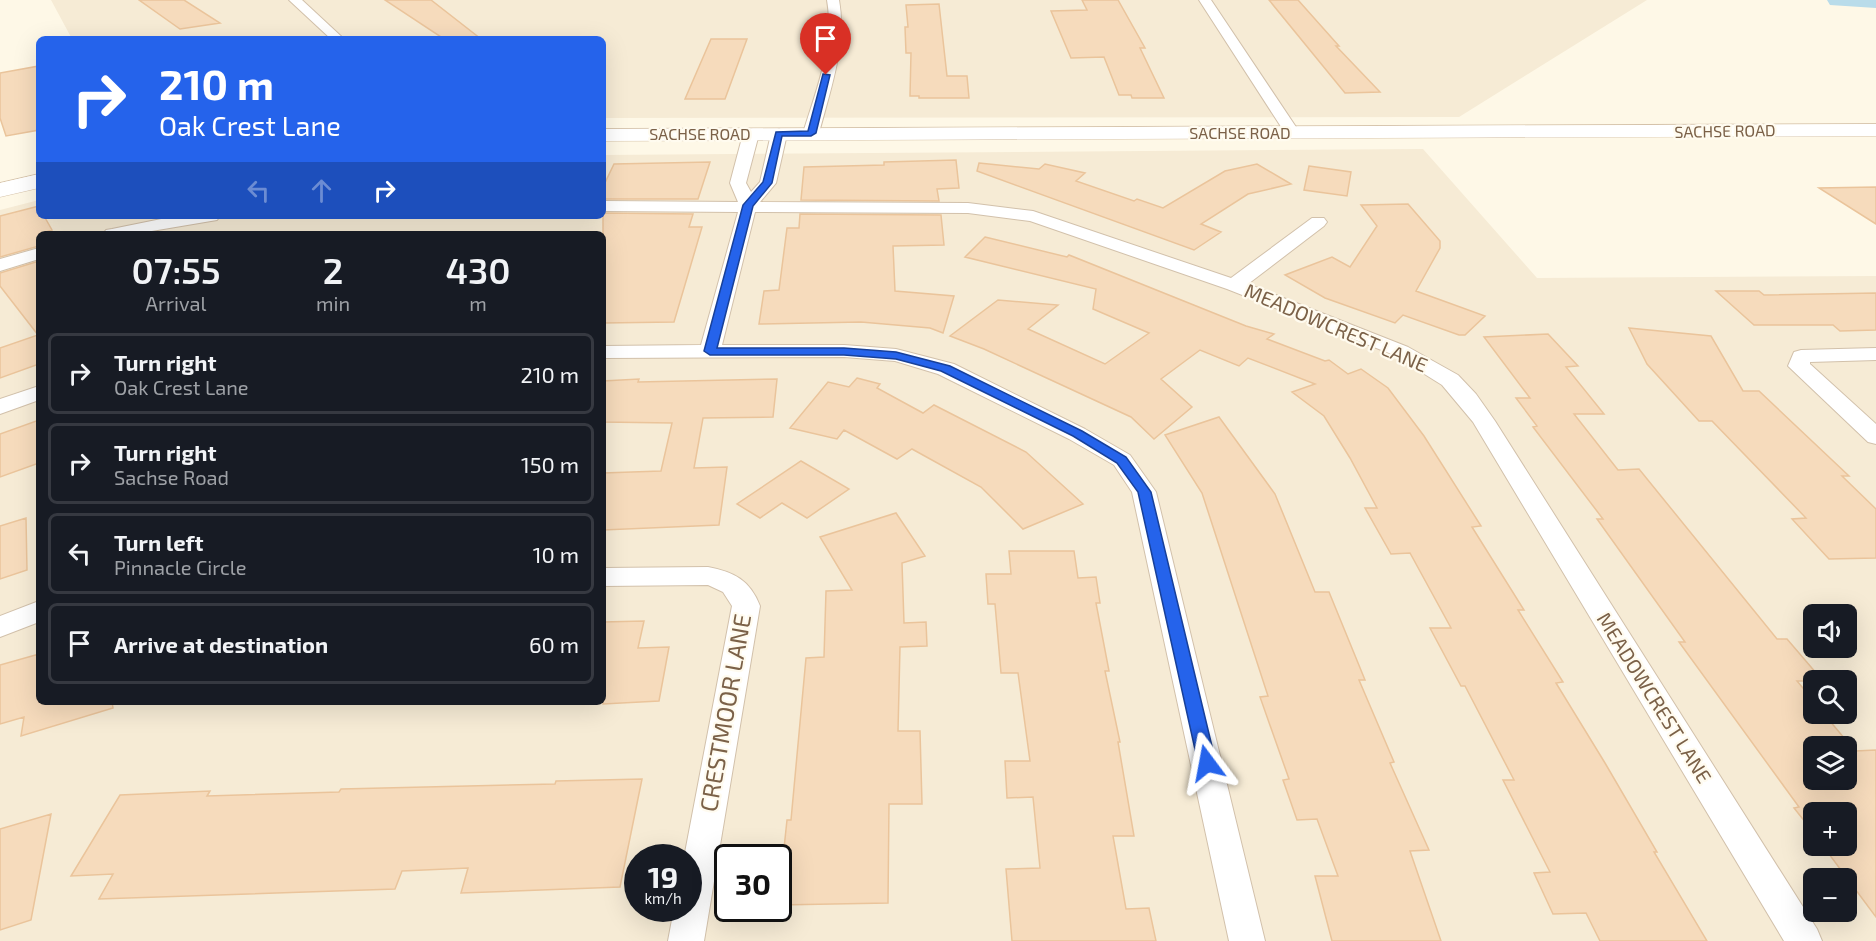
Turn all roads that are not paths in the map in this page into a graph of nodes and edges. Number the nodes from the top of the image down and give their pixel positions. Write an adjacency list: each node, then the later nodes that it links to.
1 (295, 0): 4 (street)
2 (833, 0): 6 (street)
3 (1205, 0): 7 (street)
4 (335, 36)
5 (1876, 130): 7 (main road, SACHSE ROAD)
6 (811, 133): 7 (main road, SACHSE ROAD); 9 (main road, SACHSE ROAD)
7 (1292, 133)
8 (751, 134): 9 (main road, SACHSE ROAD); 10 (main road, SACHSE ROAD); 13 (street)
9 (779, 134): 13 (street)
10 (606, 135)
11 (36, 182): 12 (main road)
12 (0, 190)
13 (748, 205): 14 (street, MEADOWCREST LANE); 20 (street, MEADOWCREST LANE); 21 (street)
14 (606, 206)
15 (191, 219): 17 (street)
16 (1318, 222): 20 (street)
17 (125, 231)
18 (36, 254): 19 (street)
19 (0, 265)
20 (1234, 285): 32 (street, MEADOWCREST LANE)
21 (710, 351): 22 (street); 31 (street)
22 (606, 352)
23 (1876, 354): 26 (street)
24 (36, 394): 25 (street)
25 (0, 407)
26 (1876, 437)
27 (606, 577): 30 (street, CRESTMOOR LANE)
28 (36, 612): 29 (street)
29 (0, 627)
30 (686, 941)
31 (1247, 941)
32 (1804, 941)

